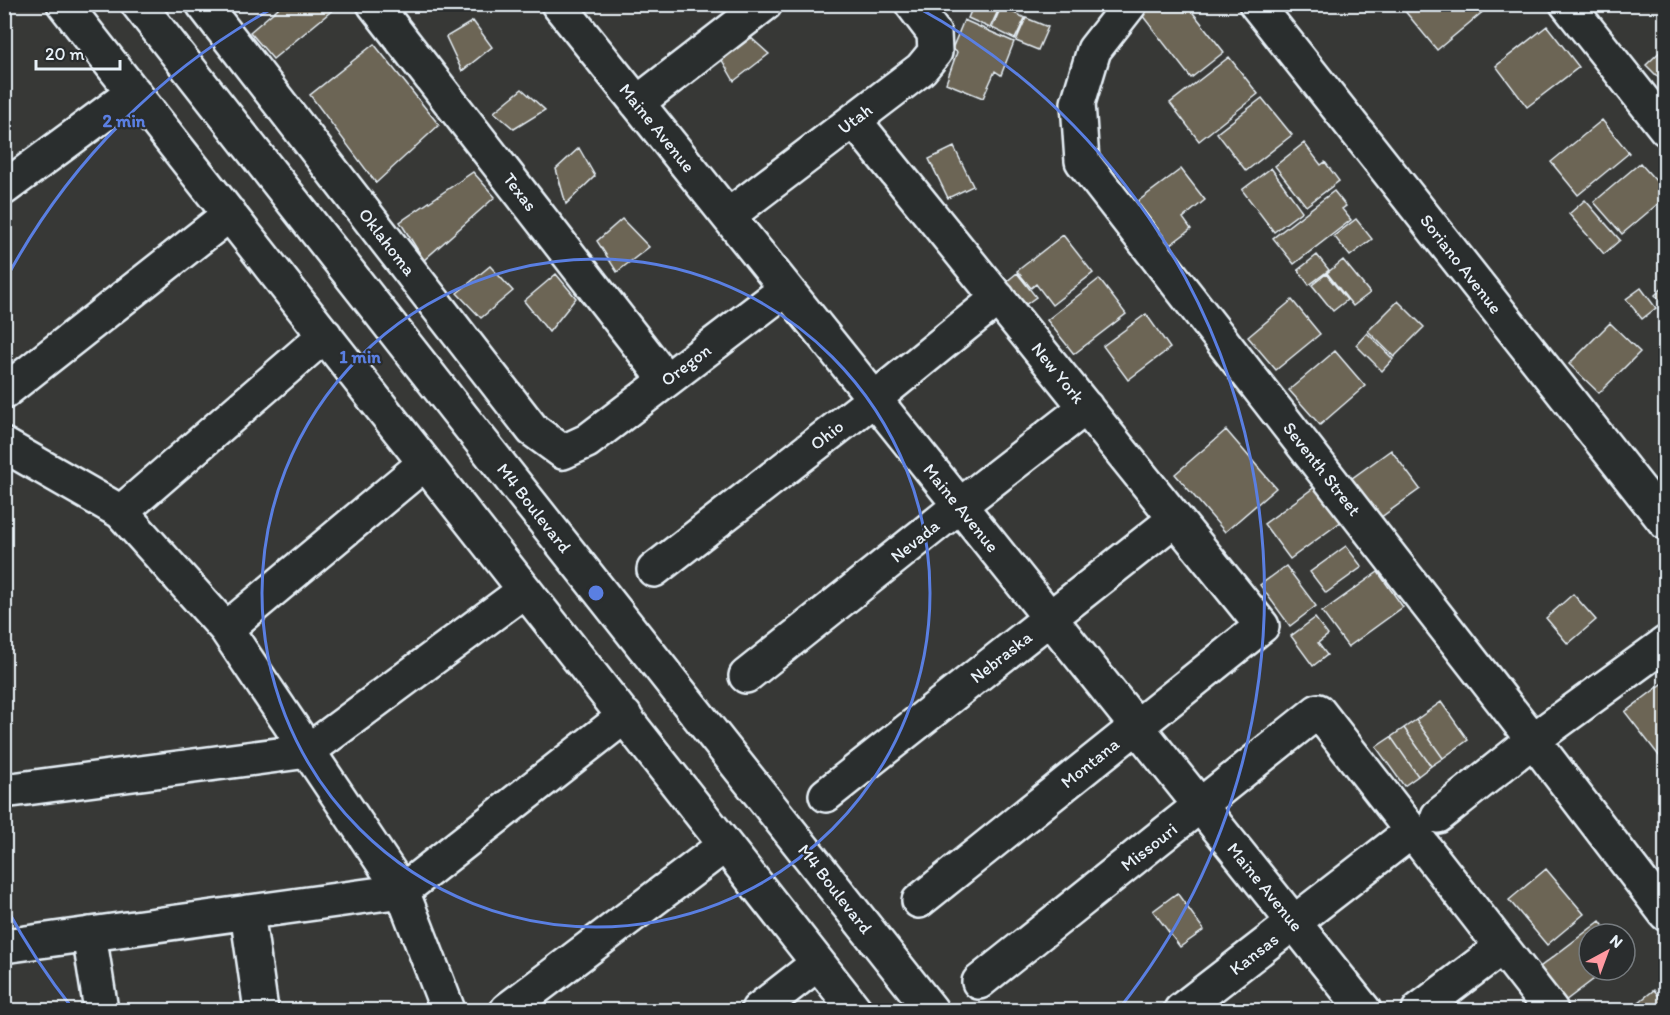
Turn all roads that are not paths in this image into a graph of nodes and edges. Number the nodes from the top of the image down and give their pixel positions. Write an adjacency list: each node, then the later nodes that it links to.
1 (64, 4): 11 (street)
2 (138, 4): 64 (street, M4 Boulevard)
3 (203, 4): 25 (street, Oklahoma)
4 (374, 4): 21 (street, Texas)
5 (558, 4): 12 (street, Maine Avenue)
6 (765, 4): 12 (street)
7 (912, 4): 13 (street, Utah)
8 (1130, 4): 41 (street, Seventh Street)
9 (1256, 4): 31 (street, Soriano Avenue)
10 (1567, 4): 14 (street)
11 (134, 92): 15 (street); 16 (street)
12 (637, 103): 17 (street, Maine Avenue)
13 (854, 120): 17 (street, Utah); 19 (street, New York)
14 (1665, 129)
15 (4, 188)
16 (230, 214): 20 (street); 22 (street)
17 (728, 216): 18 (street, Maine Avenue)
18 (786, 289): 21 (street, Oregon); 23 (street, Maine Avenue)
19 (998, 298): 23 (street, Ohio); 24 (street, New York)
20 (325, 336): 27 (street); 29 (street)
21 (666, 380): 25 (street, Oregon)
22 (4, 392)
23 (874, 399): 28 (street, Maine Avenue); 32 (street, Ohio)
24 (1086, 407): 28 (street, Nevada); 30 (street, New York)
25 (587, 441)
26 (4, 444): 29 (street)
27 (425, 464): 33 (street); 36 (street)
28 (960, 506): 34 (street, Maine Avenue); 38 (street, Nevada)
29 (121, 512): 36 (street)
30 (1175, 519): 34 (street, Nebraska); 35 (street, New York)
31 (1665, 523)
32 (654, 570)
33 (525, 590): 39 (street); 42 (street)
34 (1050, 618): 40 (street, Maine Avenue); 44 (street, Nebraska)
35 (1262, 626): 40 (street, Montana)
36 (226, 629): 42 (street)
37 (1665, 643): 41 (street, Kansas)
38 (746, 676)
39 (624, 716): 47 (street); 48 (street)
40 (1136, 726): 45 (street, Maine Avenue); 49 (street, Montana)
41 (1533, 740): 46 (street, Kansas); 51 (street, Seventh Street)
42 (308, 751): 43 (street); 48 (street)
43 (4, 791)
44 (826, 795)
45 (1201, 806): 46 (street, Missouri); 52 (street, Maine Avenue); 57 (street, Missouri)
46 (1425, 824): 52 (street, Kansas); 55 (street)
47 (725, 845): 56 (street); 61 (street)
48 (402, 891): 50 (street); 60 (street)
49 (919, 902)
50 (247, 912): 53 (street); 59 (street)
51 (1665, 914)
52 (1294, 923): 65 (street, Kansas); 66 (street, Maine Avenue)
53 (89, 934): 54 (street); 58 (street)
54 (4, 946)
55 (1502, 947): 67 (street); 68 (street)
56 (817, 963): 62 (street); 63 (street)
57 (979, 982)
58 (101, 1011)
59 (261, 1011)
60 (448, 1011)
61 (507, 1011)
62 (758, 1011)
63 (855, 1011)
64 (931, 1011)
65 (1181, 1011)
66 (1364, 1011)
67 (1419, 1011)
68 (1551, 1011)

